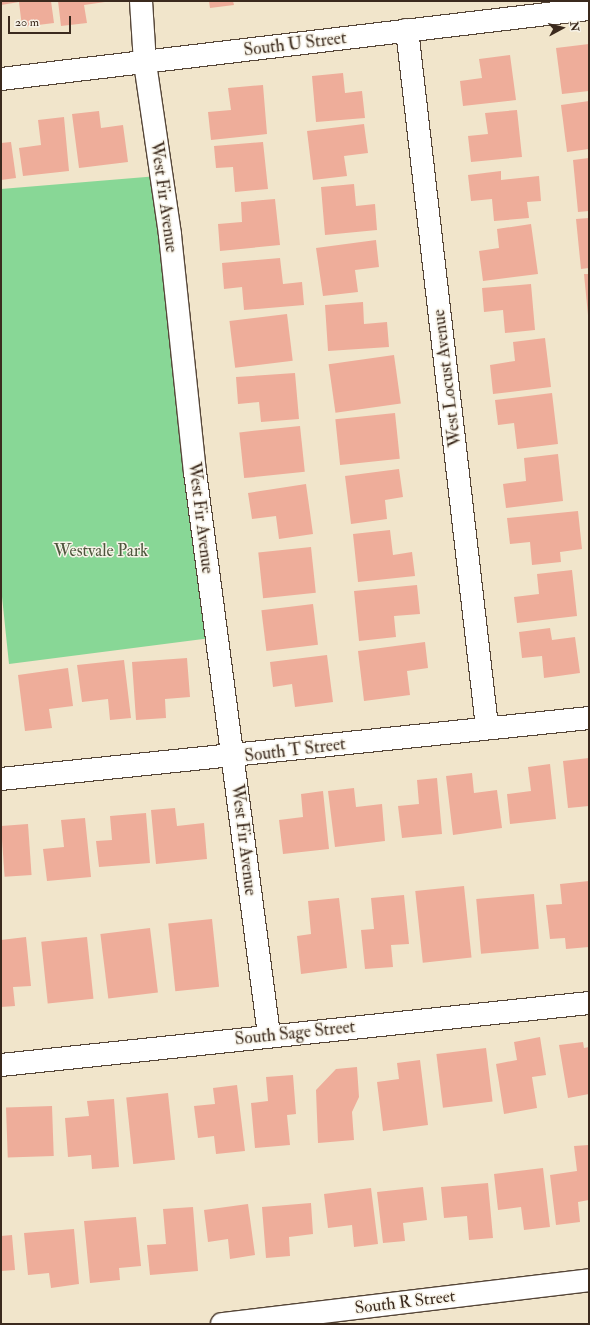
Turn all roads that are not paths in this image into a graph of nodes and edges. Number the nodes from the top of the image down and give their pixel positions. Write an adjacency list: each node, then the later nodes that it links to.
1 (141, 1): 4 (street, West Fir Avenue)
2 (589, 9): 3 (street, South U Street)
3 (407, 30): 4 (street, South U Street); 7 (street, West Locust Avenue)
4 (145, 63): 5 (street, South U Street); 8 (street, West Fir Avenue)
5 (1, 79)
6 (589, 718): 7 (street, South T Street)
7 (487, 727): 8 (street, South T Street)
8 (233, 757): 9 (street, South T Street); 11 (street, West Fir Avenue)
9 (1, 779)
10 (589, 1003): 11 (street, South Sage Street)
11 (269, 1035): 12 (street, South Sage Street)
12 (1, 1065)
13 (589, 1280): 14 (street, South R Street)
14 (222, 1324)

